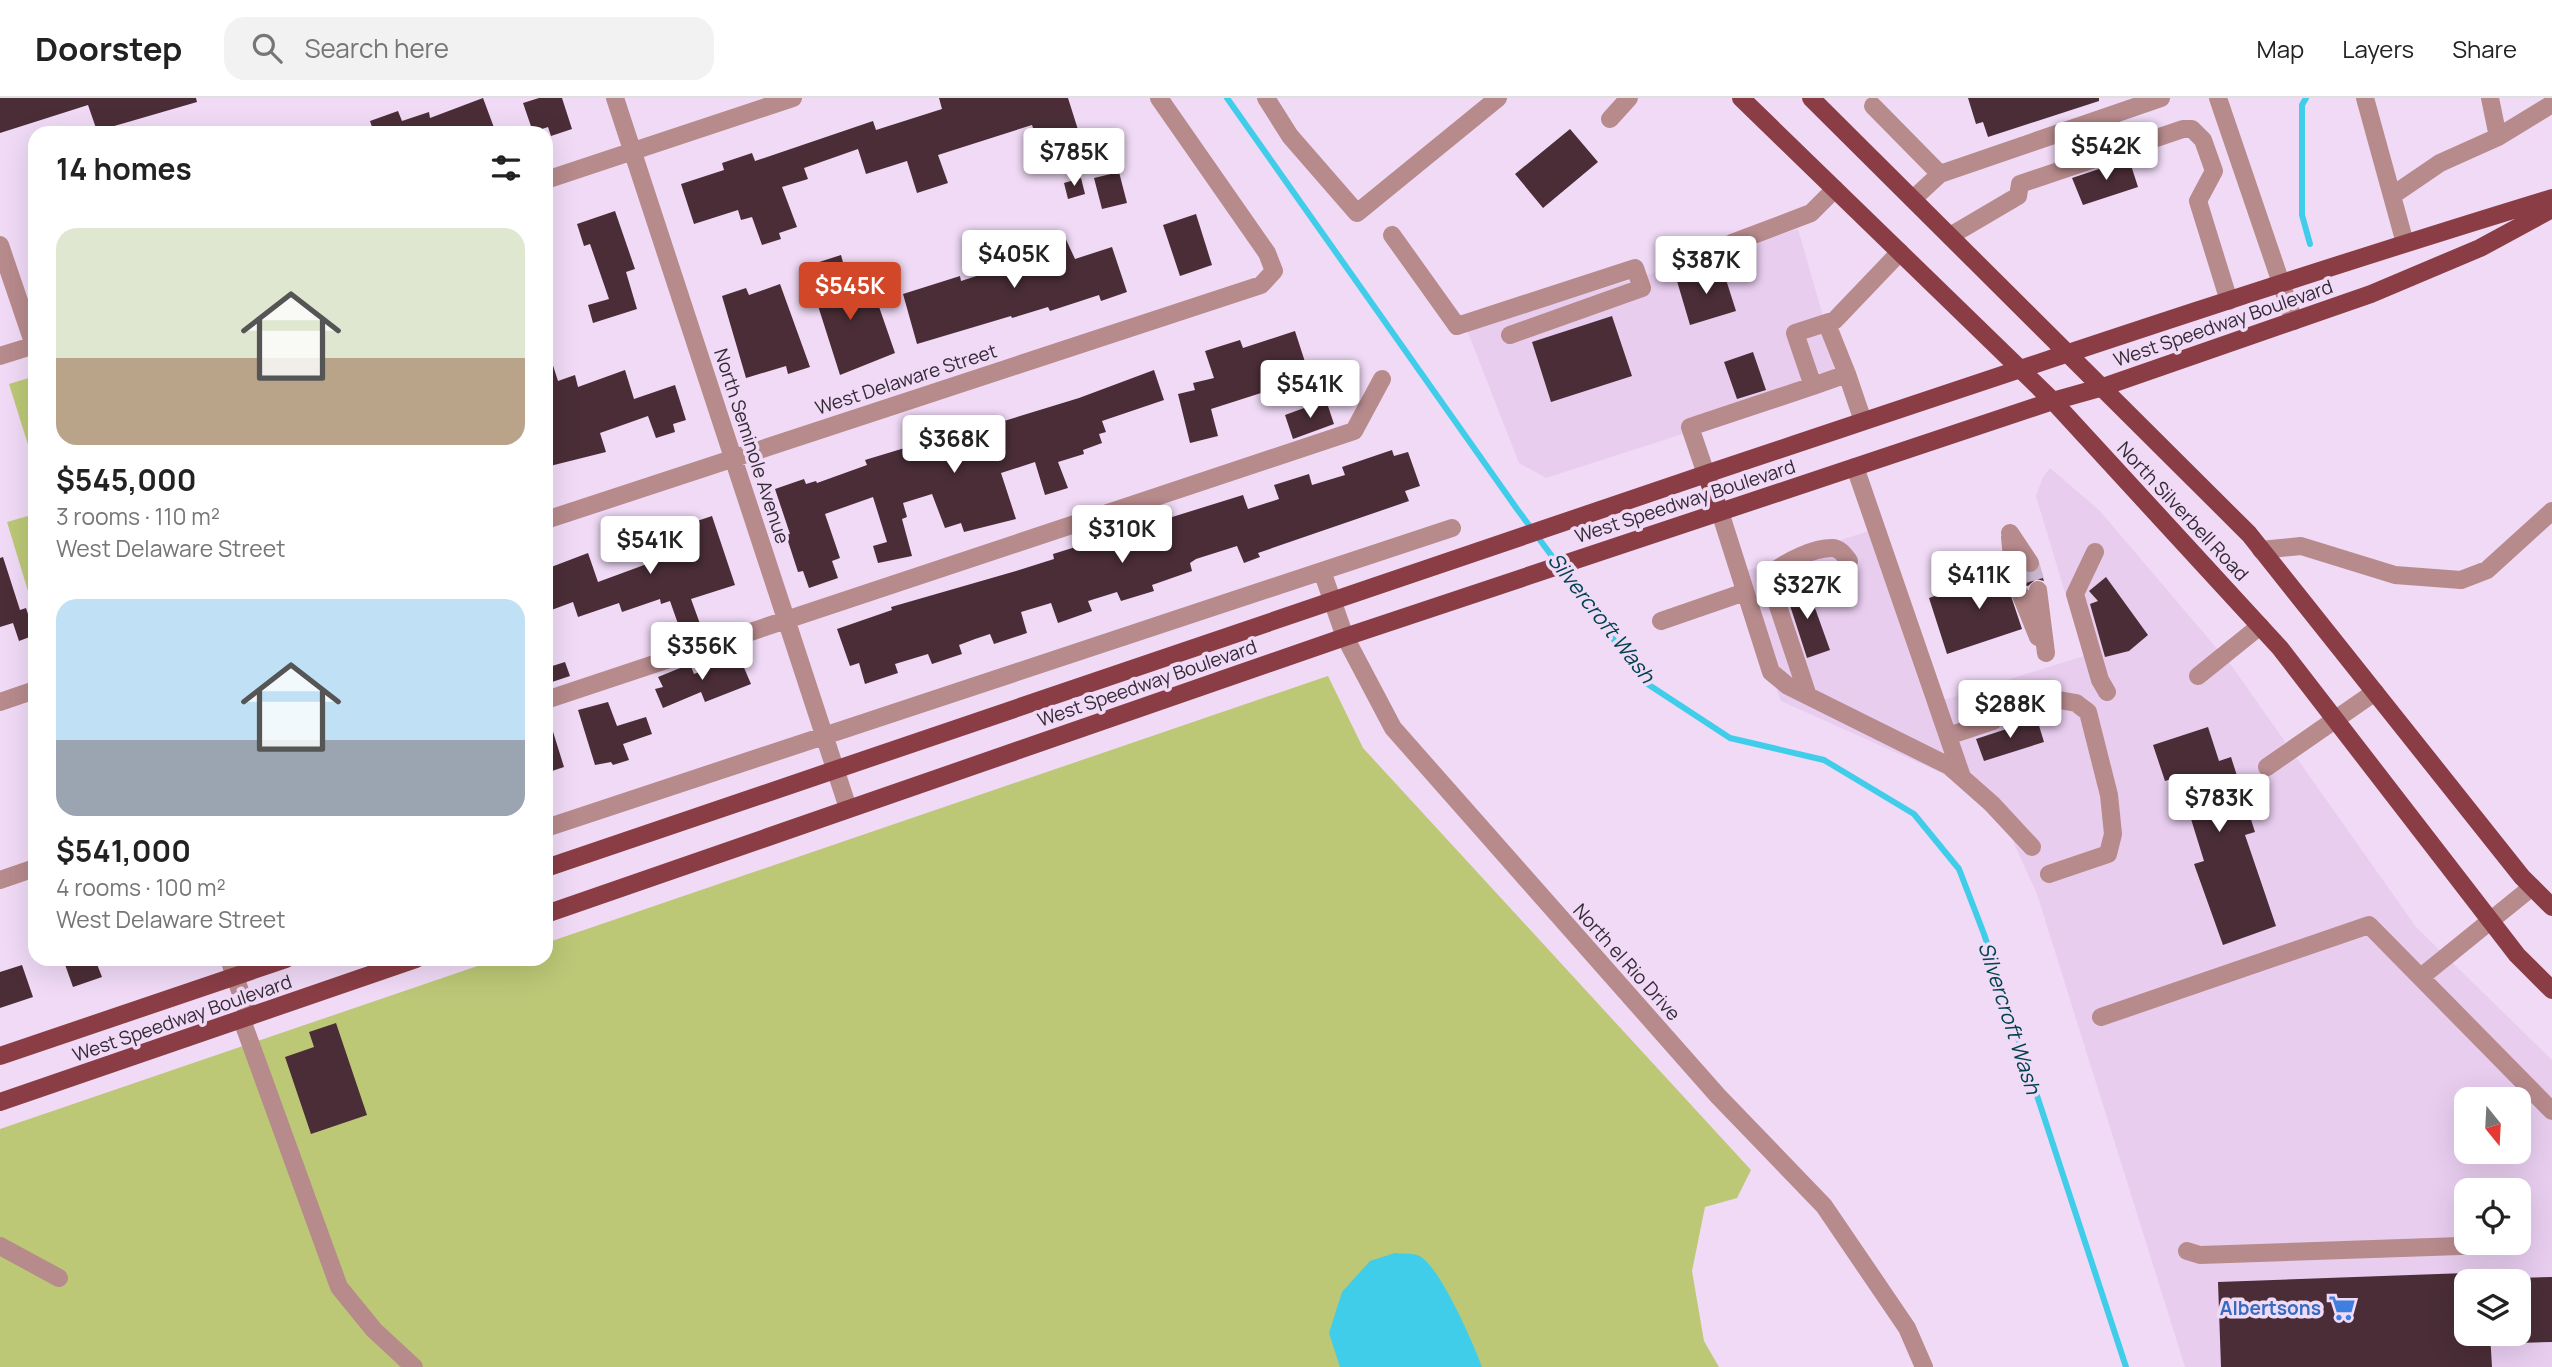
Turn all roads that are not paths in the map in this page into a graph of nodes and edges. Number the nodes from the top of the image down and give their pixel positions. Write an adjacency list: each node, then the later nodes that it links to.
1 (615, 98): 18 (street, North Seminole Avenue)
2 (793, 98): 18 (street)
3 (1159, 98): 48 (street, West Delaware Street)
4 (1266, 98): 5 (street)
5 (1498, 98)
6 (1629, 98): 16 (street)
7 (1741, 98): 21 (main road, North Silverbell Road)
8 (1811, 98): 14 (main road, North Silverbell Road)
9 (2161, 98): 19 (street)
10 (2218, 98): 32 (street)
11 (2365, 98): 22 (street)
12 (2490, 98): 17 (street)
13 (2552, 104): 17 (street)
14 (1825, 106): 24 (main road, North Silverbell Road)
15 (1873, 106): 19 (street)
16 (1610, 118)
17 (2498, 137): 22 (street)
18 (633, 152): 20 (street); 48 (street, North Seminole Avenue)
19 (1940, 174): 24 (street)
20 (553, 178)
21 (1835, 189): 28 (street); 31 (main road, North Silverbell Road)
22 (2393, 195): 29 (street)
23 (2552, 198): 29 (main road, West Speedway Boulevard)
24 (1913, 199): 27 (main road, North Silverbell Road)
25 (2552, 209): 34 (main road, West Speedway Boulevard)
26 (1392, 235): 37 (street)
27 (1950, 236): 33 (street); 39 (main road, North Silverbell Road)
28 (1732, 243)
29 (2405, 243): 32 (main road, West Speedway Boulevard)
30 (0, 246): 36 (street)
31 (1900, 252): 35 (street); 41 (main road, North Silverbell Road)
32 (2281, 284): 33 (main road, West Speedway Boulevard); 34 (street)
33 (2229, 301): 39 (main road, West Speedway Boulevard)
34 (2294, 321): 45 (main road, West Speedway Boulevard)
35 (1827, 324): 42 (street); 44 (street)
36 (28, 328)
37 (1510, 335)
38 (28, 347): 40 (street)
39 (2070, 354): 41 (main road, West Speedway Boulevard); 45 (main road, North Silverbell Road)
40 (0, 356)
41 (2020, 369): 46 (main road, North Silverbell Road); 47 (main road, West Speedway Boulevard)
42 (1847, 374): 44 (street); 47 (street)
43 (1382, 379): 64 (street)
44 (1813, 386): 50 (street)
45 (2103, 387): 46 (main road, West Speedway Boulevard); 56 (main road, North Silverbell Road)
46 (2053, 401): 49 (main road, West Speedway Boulevard); 66 (main road, North Silverbell Road)
47 (1863, 421): 50 (main road, West Speedway Boulevard)
48 (734, 457): 53 (street, West Delaware Street); 64 (street, North Seminole Avenue)
49 (1855, 467): 52 (main road, West Speedway Boulevard); 78 (street)
50 (1706, 474): 52 (main road); 63 (main road, West Speedway Boulevard)
51 (2552, 511): 56 (street)
52 (1720, 512): 61 (street); 67 (main road, West Speedway Boulevard)
53 (553, 518)
54 (1452, 528): 60 (street)
55 (2010, 533): 59 (street)
56 (2261, 550): 72 (main road, North Silverbell Road)
57 (2095, 552): 71 (street)
58 (1849, 561): 73 (street)
59 (2022, 566)
60 (1322, 571): 63 (street, North el Rio Drive); 77 (street)
61 (1745, 592): 65 (street); 73 (street)
62 (2029, 593): 68 (street)
63 (1333, 599): 67 (street, North el Rio Drive); 80 (main road, West Speedway Boulevard)
64 (787, 620): 74 (street); 77 (street, North Seminole Avenue)
65 (1661, 621)
66 (2260, 626): 69 (street); 76 (main road, North Silverbell Road)
67 (1345, 637): 82 (main road, West Speedway Boulevard); 109 (street, North el Rio Drive)
68 (2045, 653)
69 (2198, 676)
70 (28, 692): 75 (street)
71 (2107, 692)
72 (2375, 692): 76 (street); 89 (main road, North Silverbell Road)
73 (1808, 696): 81 (street)
74 (553, 698)
75 (0, 702)
76 (2336, 721): 79 (street); 92 (main road, North Silverbell Road)
77 (824, 734): 80 (street, North Seminole Avenue); 83 (street)
78 (1948, 736): 81 (street); 87 (street)
79 (2267, 767)
80 (836, 768): 82 (street, North Seminole Avenue); 85 (main road, West Speedway Boulevard)
81 (1962, 777): 84 (street)
82 (848, 808): 91 (main road, West Speedway Boulevard)
83 (553, 826)
84 (2032, 847)
85 (553, 866)
86 (28, 870): 88 (street)
87 (2049, 874)
88 (0, 880)
89 (2532, 887): 90 (main road, North Silverbell Road); 92 (street)
90 (2552, 907)
91 (553, 912)
92 (2491, 920): 97 (street); 98 (main road, North Silverbell Road)
93 (231, 966): 96 (street)
94 (266, 966): 96 (main road, West Speedway Boulevard)
95 (396, 966): 100 (main road, West Speedway Boulevard)
96 (235, 977): 100 (street); 101 (main road, West Speedway Boulevard)
97 (2421, 977): 99 (street); 103 (street)
98 (2552, 990)
99 (2101, 1017)
100 (245, 1019): 102 (main road, West Speedway Boulevard); 108 (street)
101 (0, 1056)
102 (0, 1102)
103 (2552, 1111)
104 (0, 1246): 107 (street)
105 (2454, 1246): 106 (street)
106 (2187, 1251)
107 (59, 1278)
108 (414, 1367)
109 (1924, 1367)

